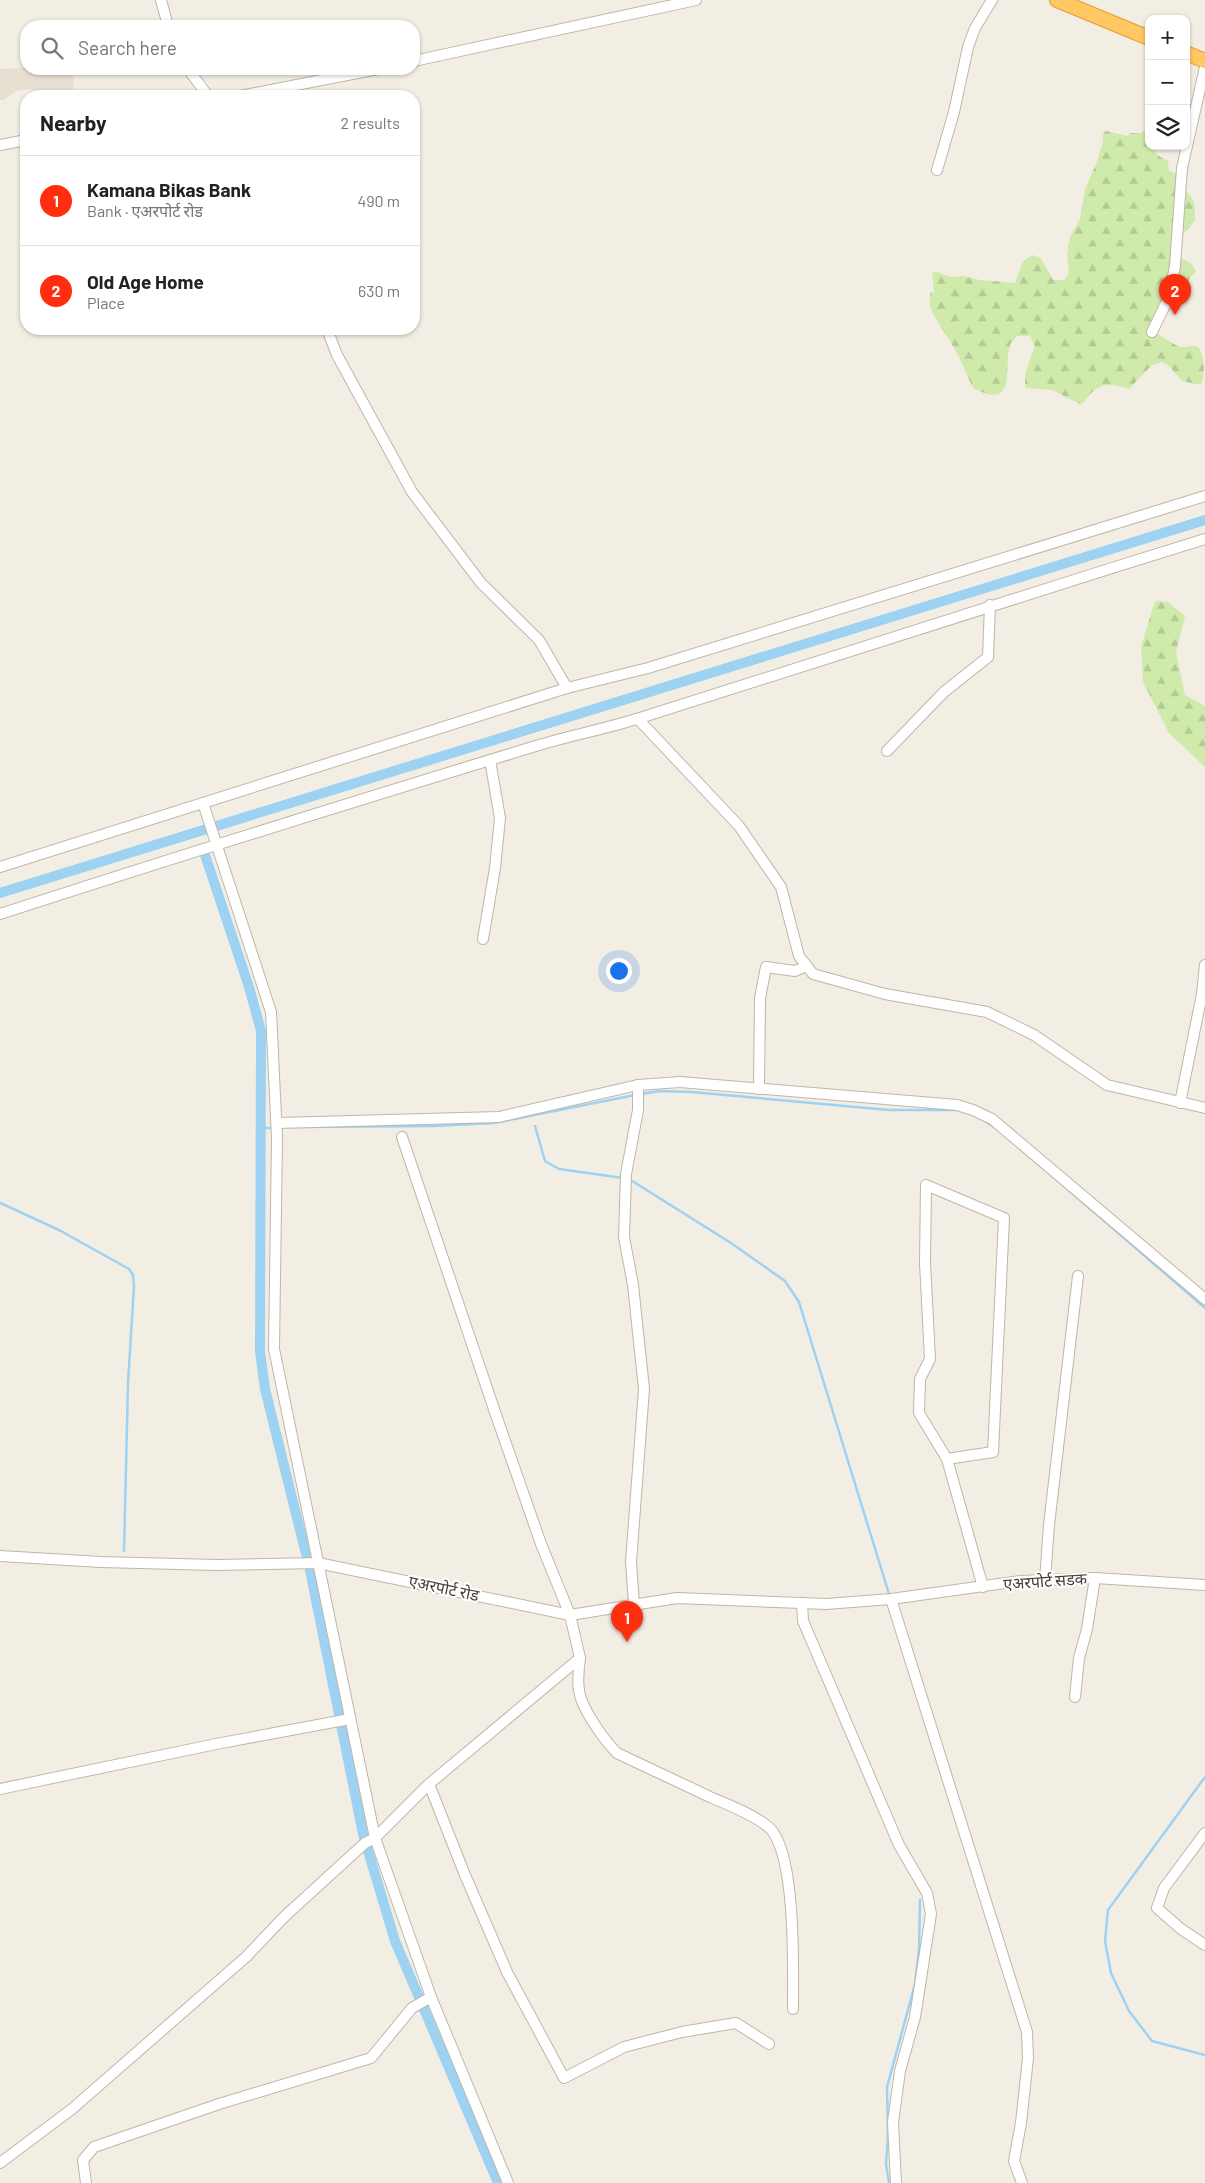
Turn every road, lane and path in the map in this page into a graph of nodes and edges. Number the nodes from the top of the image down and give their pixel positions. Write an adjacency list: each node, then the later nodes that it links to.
1 (161, 0): 5 (street)
2 (696, 0): 8 (street)
3 (992, 0): 17 (street)
4 (1057, 0): 6 (highway)
5 (166, 20)
6 (1145, 36)
7 (1190, 55): 9 (highway)
8 (420, 60)
9 (1205, 61)
10 (1205, 66): 18 (street)
11 (192, 75): 13 (street)
12 (347, 75): 14 (street)
13 (204, 90)
14 (271, 90)
15 (20, 141): 16 (street)
16 (0, 145)
17 (938, 170)
18 (1152, 332)
19 (329, 335): 23 (street)
20 (1205, 496): 23 (street)
21 (1205, 539): 22 (street)
22 (990, 605): 24 (street); 25 (street)
23 (567, 688): 27 (street)
24 (638, 719): 26 (street); 33 (street)
25 (886, 751)
26 (490, 760): 28 (street); 31 (street)
27 (204, 807): 28 (street); 29 (street)
28 (215, 844): 30 (street); 38 (street)
29 (0, 866)
30 (0, 914)
31 (483, 938)
32 (1205, 965): 36 (street)
33 (807, 966): 35 (street); 36 (street)
34 (638, 1085): 35 (street); 38 (street); 51 (street)
35 (759, 1088): 41 (street)
36 (1180, 1103): 37 (street)
37 (1205, 1108)
38 (277, 1124): 44 (street)
39 (402, 1137): 52 (street)
40 (1078, 1276): 46 (street)
41 (1205, 1299)
42 (947, 1459): 42 (street); 48 (street)
43 (0, 1556): 44 (street, एअरपोर्ट रोड)
44 (318, 1563): 52 (street, एअरपोर्ट रोड); 55 (street)
45 (1095, 1578): 46 (street, एअरपोर्ट सडक); 47 (street, एअरपोर्ट सडक); 54 (street)
46 (1045, 1580): 48 (street, एअरपोर्ट सडक)
47 (1205, 1585)
48 (983, 1587): 49 (street, एअरपोर्ट सडक)
49 (888, 1599): 50 (street, एअरपोर्ट रोड); 68 (street)
50 (802, 1603): 51 (street, एअरपोर्ट रोड); 67 (street)
51 (634, 1604): 52 (street, एअरपोर्ट रोड)
52 (570, 1615): 53 (street)
53 (580, 1658): 56 (street); 62 (street)
54 (1075, 1697)
55 (344, 1720): 57 (street); 59 (street)
56 (429, 1784): 59 (street); 63 (street)
57 (0, 1789)
58 (1205, 1833): 60 (street)
59 (370, 1841): 61 (street); 64 (street)
60 (1205, 1945)
61 (429, 1998): 65 (street); 66 (street)
62 (793, 2009)
63 (769, 2044)
64 (0, 2163)
65 (86, 2183)
66 (508, 2183)
67 (896, 2183)
68 (1022, 2183)

